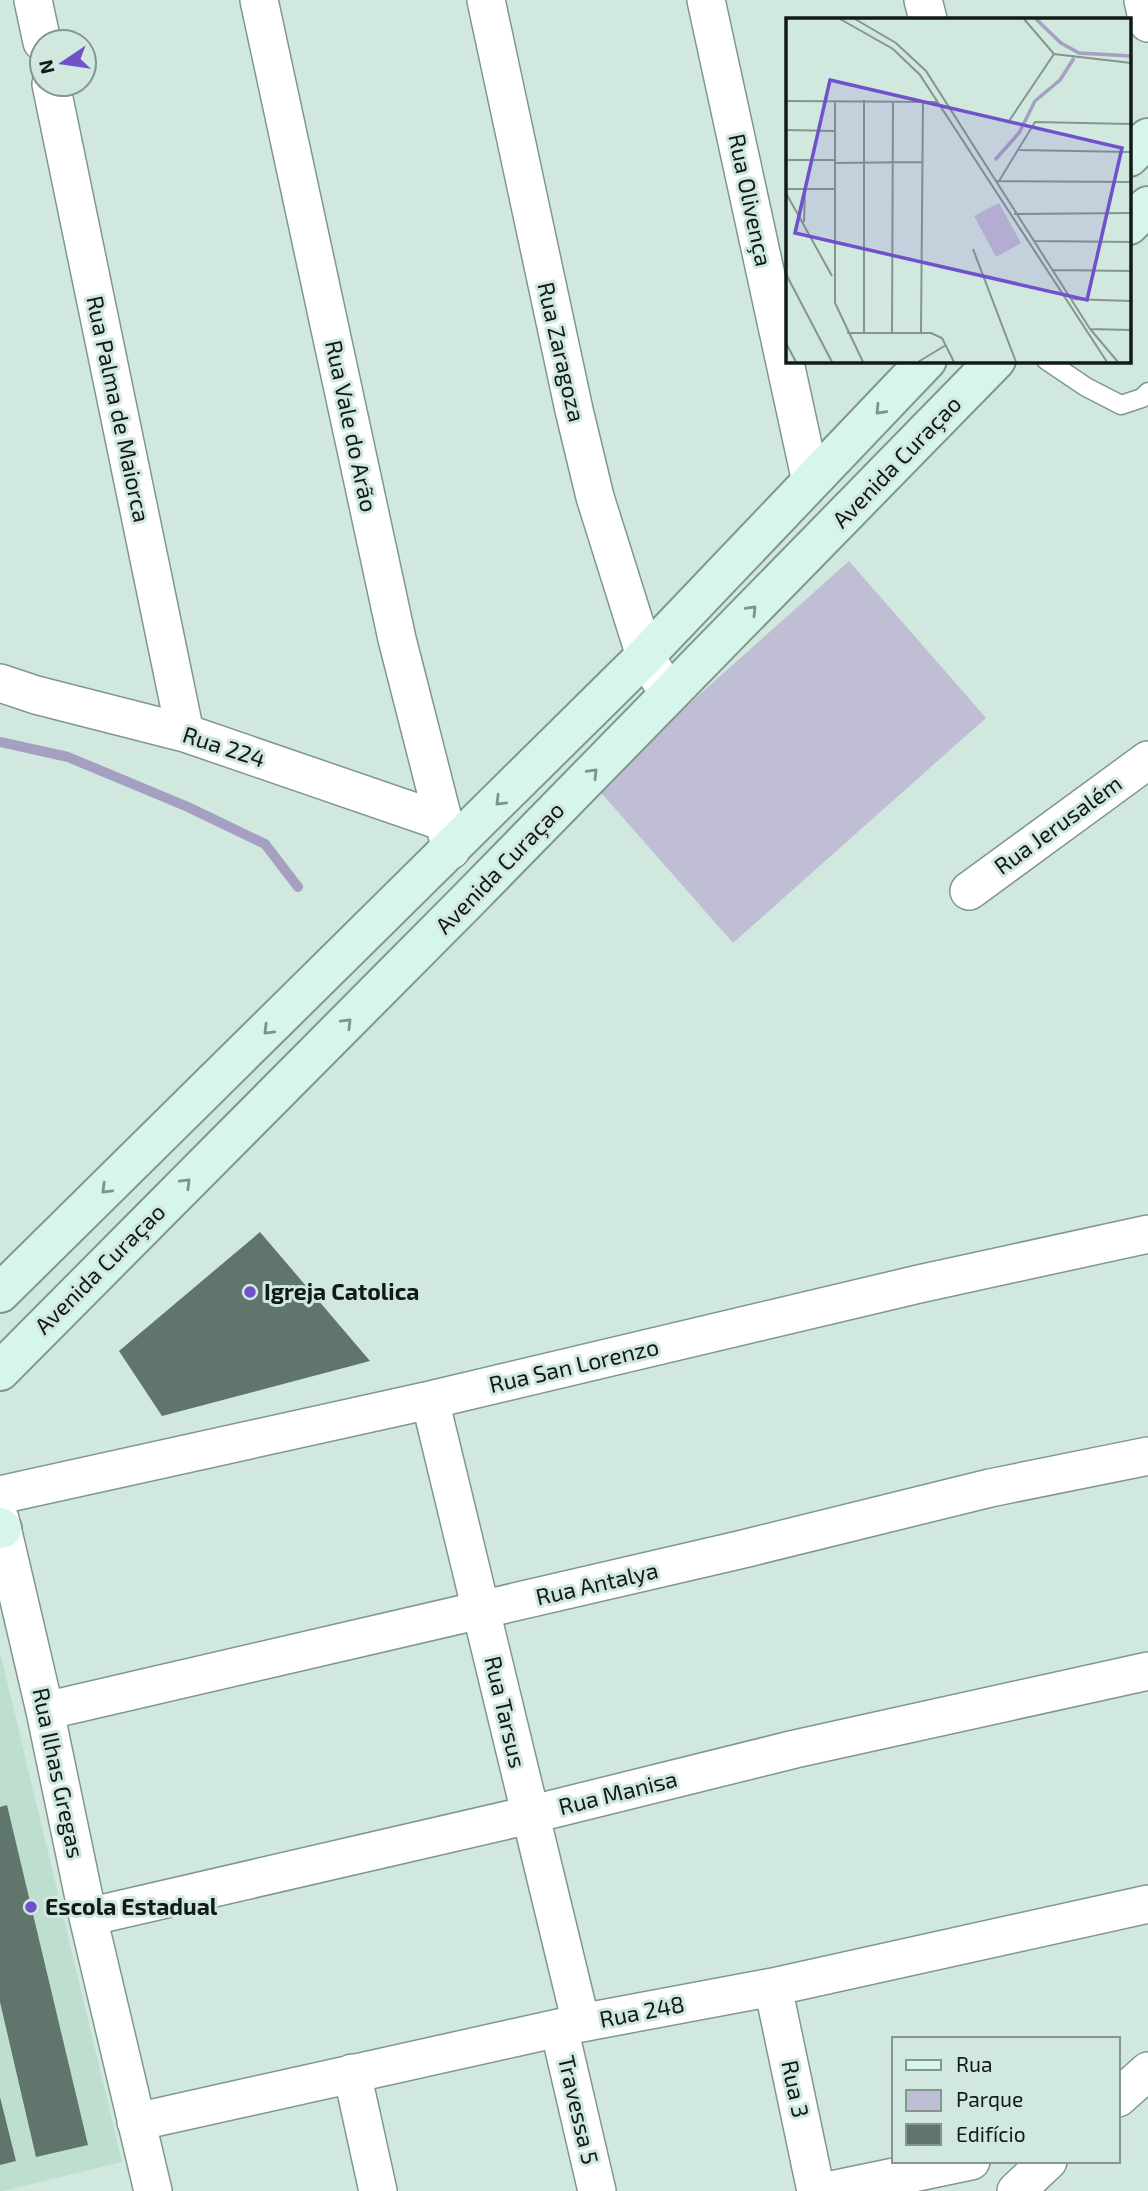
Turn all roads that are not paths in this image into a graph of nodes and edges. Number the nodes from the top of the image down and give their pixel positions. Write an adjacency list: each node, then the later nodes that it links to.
1 (33, 0): 9 (street)
2 (258, 0): 25 (street, Rua Vale do Arão)
3 (486, 0): 20 (street, Rua Zaragoza)
4 (706, 0): 19 (street, Rua Olivença)
5 (923, 0): 7 (street)
6 (1143, 0): 8 (street)
7 (928, 18)
8 (1148, 23)
9 (39, 28)
10 (54, 98): 23 (street, Rua Palma de Maiorca)
11 (1148, 138): 12 (main road)
12 (1130, 156)
13 (1148, 206): 14 (main road)
14 (1130, 224)
15 (925, 362): 19 (main road, Avenida Curaçao, one-way to 19)
16 (994, 362): 22 (main road, Avenida Curaçao, one-way to 16)
17 (1049, 362): 18 (lane)
18 (1148, 392)
19 (811, 482): 20 (main road, Avenida Curaçao)
20 (645, 656): 22 (street, Rua Zaragoza); 25 (main road, Avenida Curaçao, one-way to 25)
21 (0, 683): 23 (street, Rua 224)
22 (669, 694): 28 (main road, Avenida Curaçao, one-way to 22)
23 (185, 733): 25 (street, Rua 224)
24 (1148, 760): 26 (street, Rua Jerusalém)
25 (447, 836): 27 (main road, Avenida Curaçao, one-way to 27)
26 (969, 891)
27 (202, 1096): 28 (main road); 30 (main road, Avenida Curaçao, one-way to 30)
28 (229, 1141): 31 (main road, Avenida Curaçao, one-way to 28)
29 (1148, 1234): 32 (street, Rua San Lorenzo)
30 (0, 1293)
31 (0, 1371)
32 (430, 1400): 34 (street, Rua San Lorenzo); 35 (street, Rua Tarsus)
33 (1148, 1457): 35 (street, Rua Antalya)
34 (1, 1517): 37 (street, Rua Ilhas Gregas)
35 (481, 1611): 37 (street, Rua Antalya); 38 (street, Rua Tarsus)
36 (1148, 1671): 38 (street, Rua Manisa)
37 (45, 1711): 40 (street, Rua Ilhas Gregas)
38 (529, 1815): 40 (street, Rua Manisa); 42 (street, Rua Tarsus)
39 (1148, 1904): 41 (street, Rua 248)
40 (88, 1917): 46 (street, Rua Ilhas Gregas)
41 (773, 1987): 42 (street, Rua 248); 52 (street, Rua 3)
42 (570, 2026): 44 (street, Rua 248); 51 (street, Travessa 5)
43 (1148, 2071): 45 (street)
44 (352, 2073): 46 (street, Rua 248); 50 (street)
45 (1120, 2096)
46 (136, 2122): 49 (street, Rua Ilhas Gregas)
47 (961, 2163): 53 (street)
48 (1046, 2163): 54 (street)
49 (153, 2191)
50 (378, 2191)
51 (597, 2191)
52 (816, 2191)
53 (826, 2191)
54 (1016, 2191)

